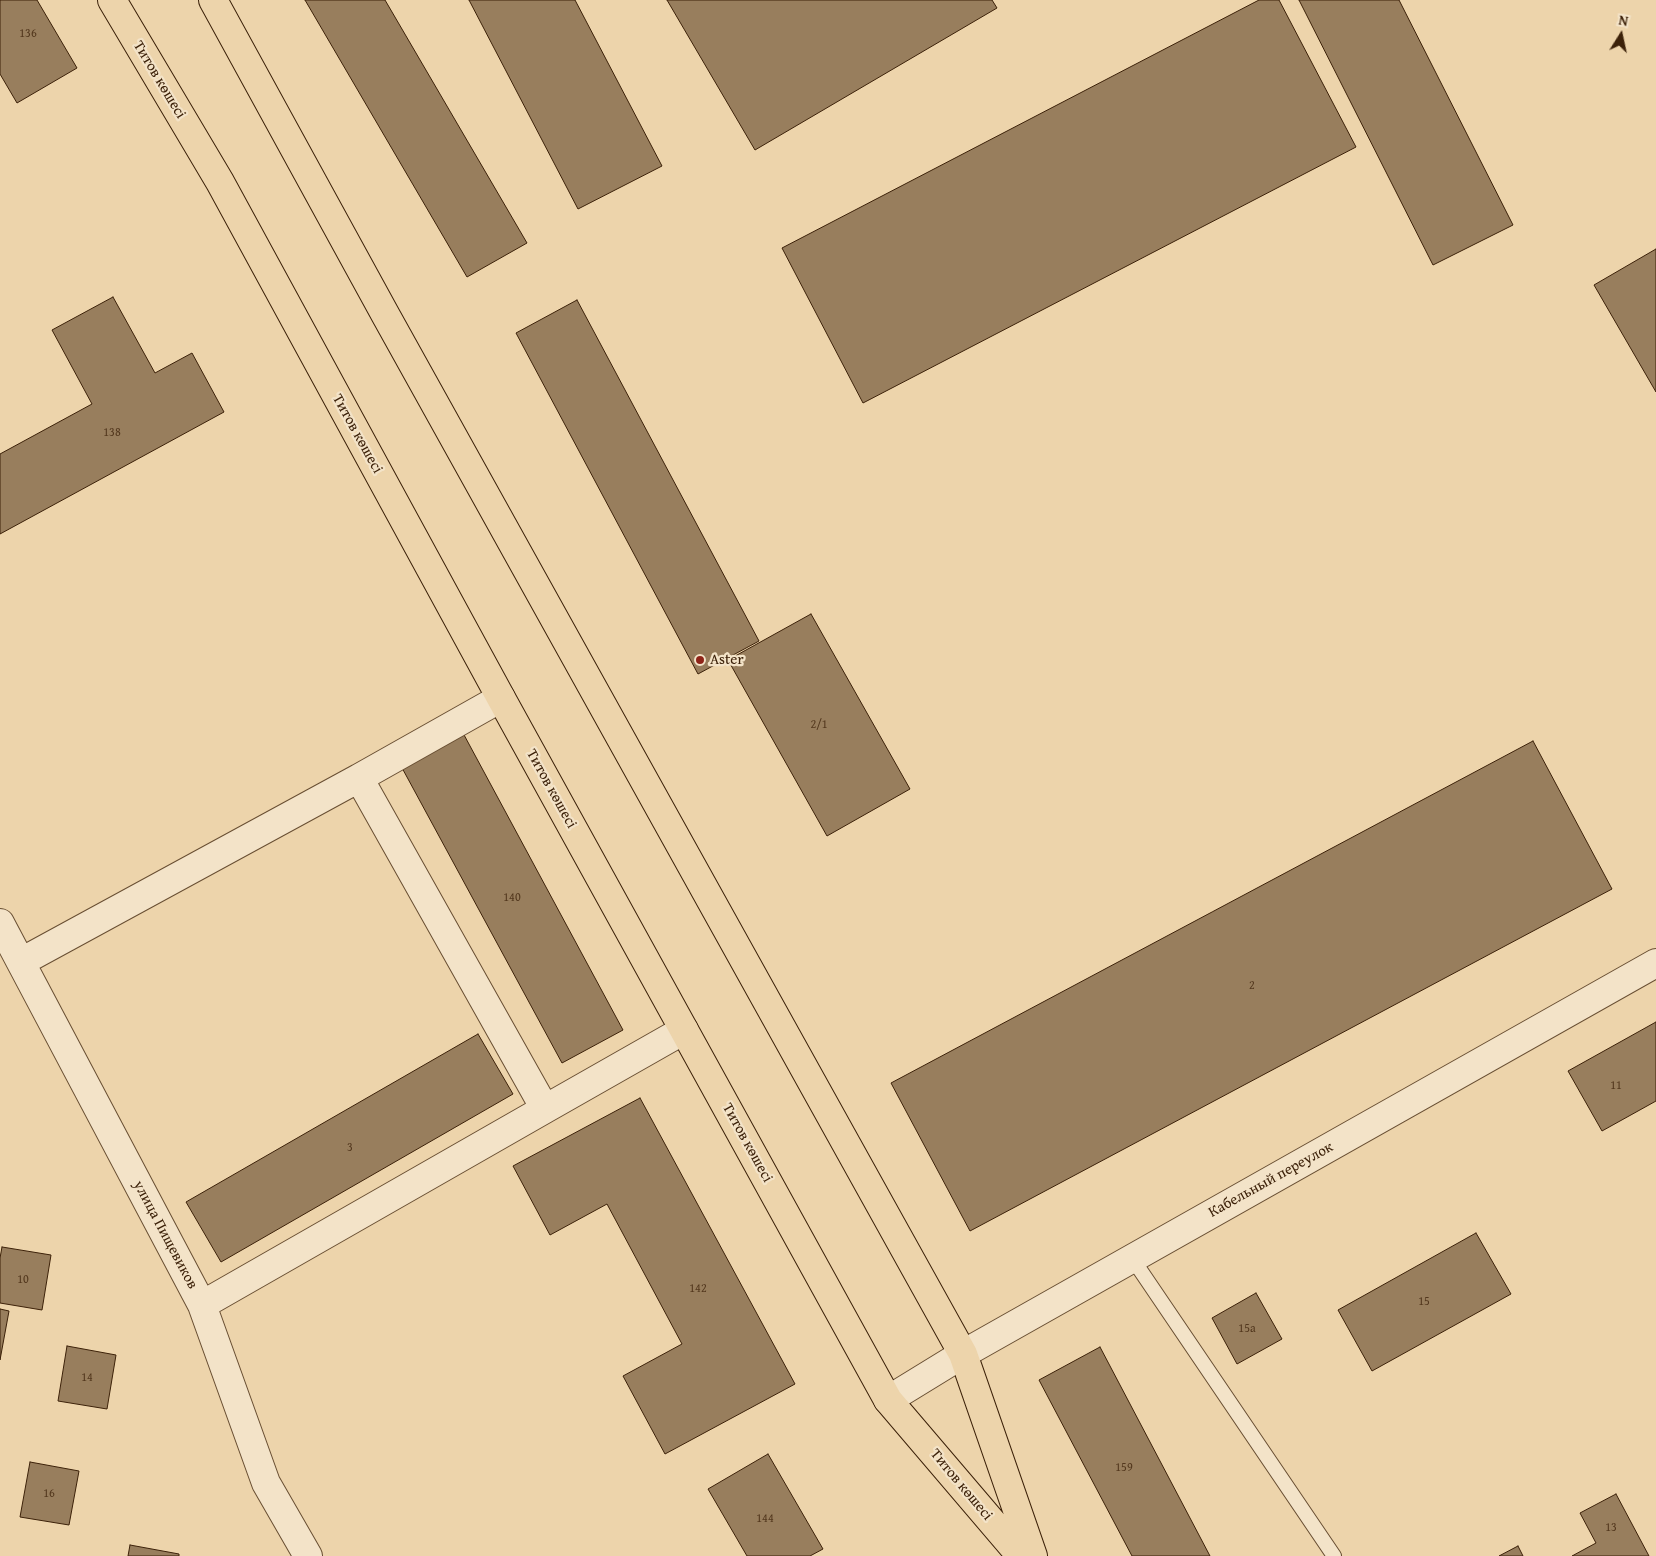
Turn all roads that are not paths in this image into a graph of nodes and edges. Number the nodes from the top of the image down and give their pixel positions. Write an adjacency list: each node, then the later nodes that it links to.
1 (112, 0): 3 (highway, Титов көшесі)
2 (213, 0): 12 (highway, Титов көшесі)
3 (501, 698): 4 (street); 8 (highway, Титов көшесі)
4 (359, 778): 6 (street); 9 (street)
5 (0, 923): 6 (street, улица Пищевиков)
6 (21, 962): 11 (street, улица Пищевиков)
7 (1656, 963): 10 (street, Кабельный переулок)
8 (684, 1030): 9 (street); 13 (highway, Титов көшесі)
9 (545, 1109): 11 (street)
10 (1132, 1258): 12 (street, Кабельный переулок); 17 (lane)
11 (202, 1305): 14 (street, улица Пищевиков)
12 (963, 1354): 13 (street, Кабельный переулок); 16 (highway, Титов көшесі)
13 (888, 1400): 15 (highway, Титов көшесі)
14 (308, 1556)
15 (1021, 1556)
16 (1033, 1556)
17 (1334, 1556)

